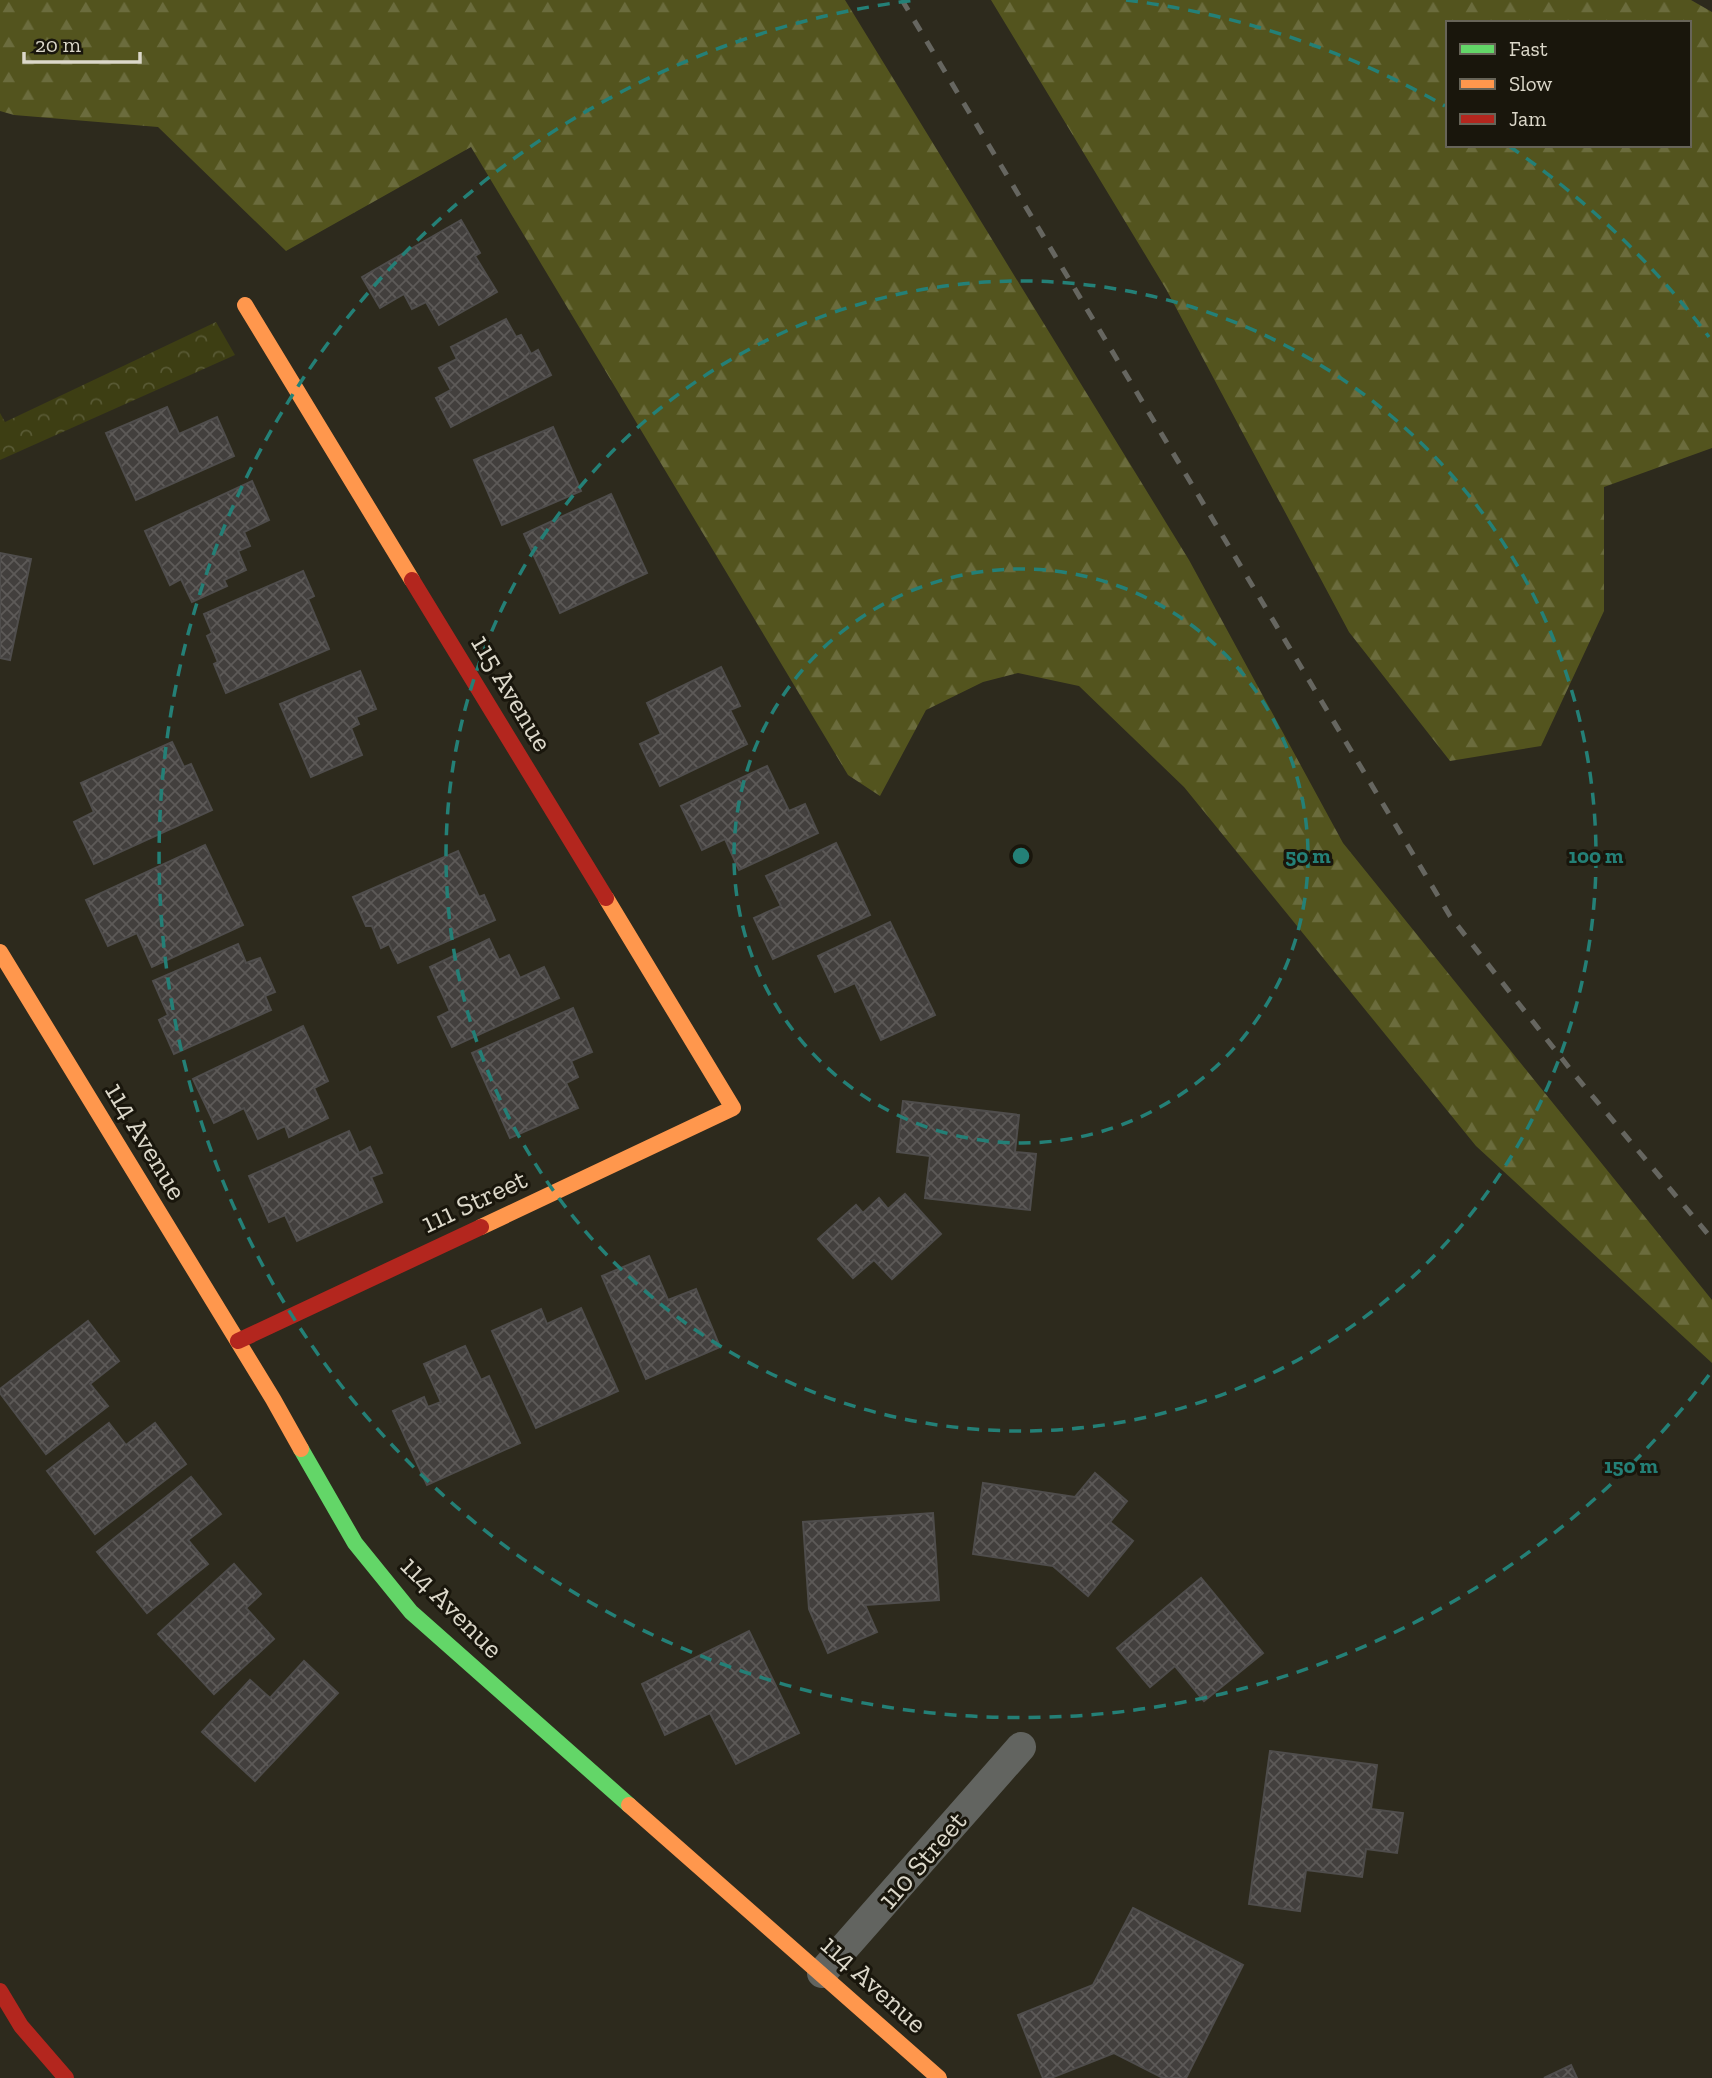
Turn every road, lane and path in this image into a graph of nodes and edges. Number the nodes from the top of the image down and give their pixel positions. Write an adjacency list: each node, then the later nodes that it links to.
1 (245, 305): 3 (street, 115 Avenue)
2 (0, 952): 4 (street, 114 Avenue)
3 (733, 1108): 4 (street, 111 Street)
4 (238, 1341): 6 (street, 114 Avenue)
5 (1021, 1747): 6 (street, 110 Street)
6 (822, 1973): 9 (street, 114 Avenue)
7 (0, 1992): 8 (street)
8 (66, 2078)
9 (939, 2078)

